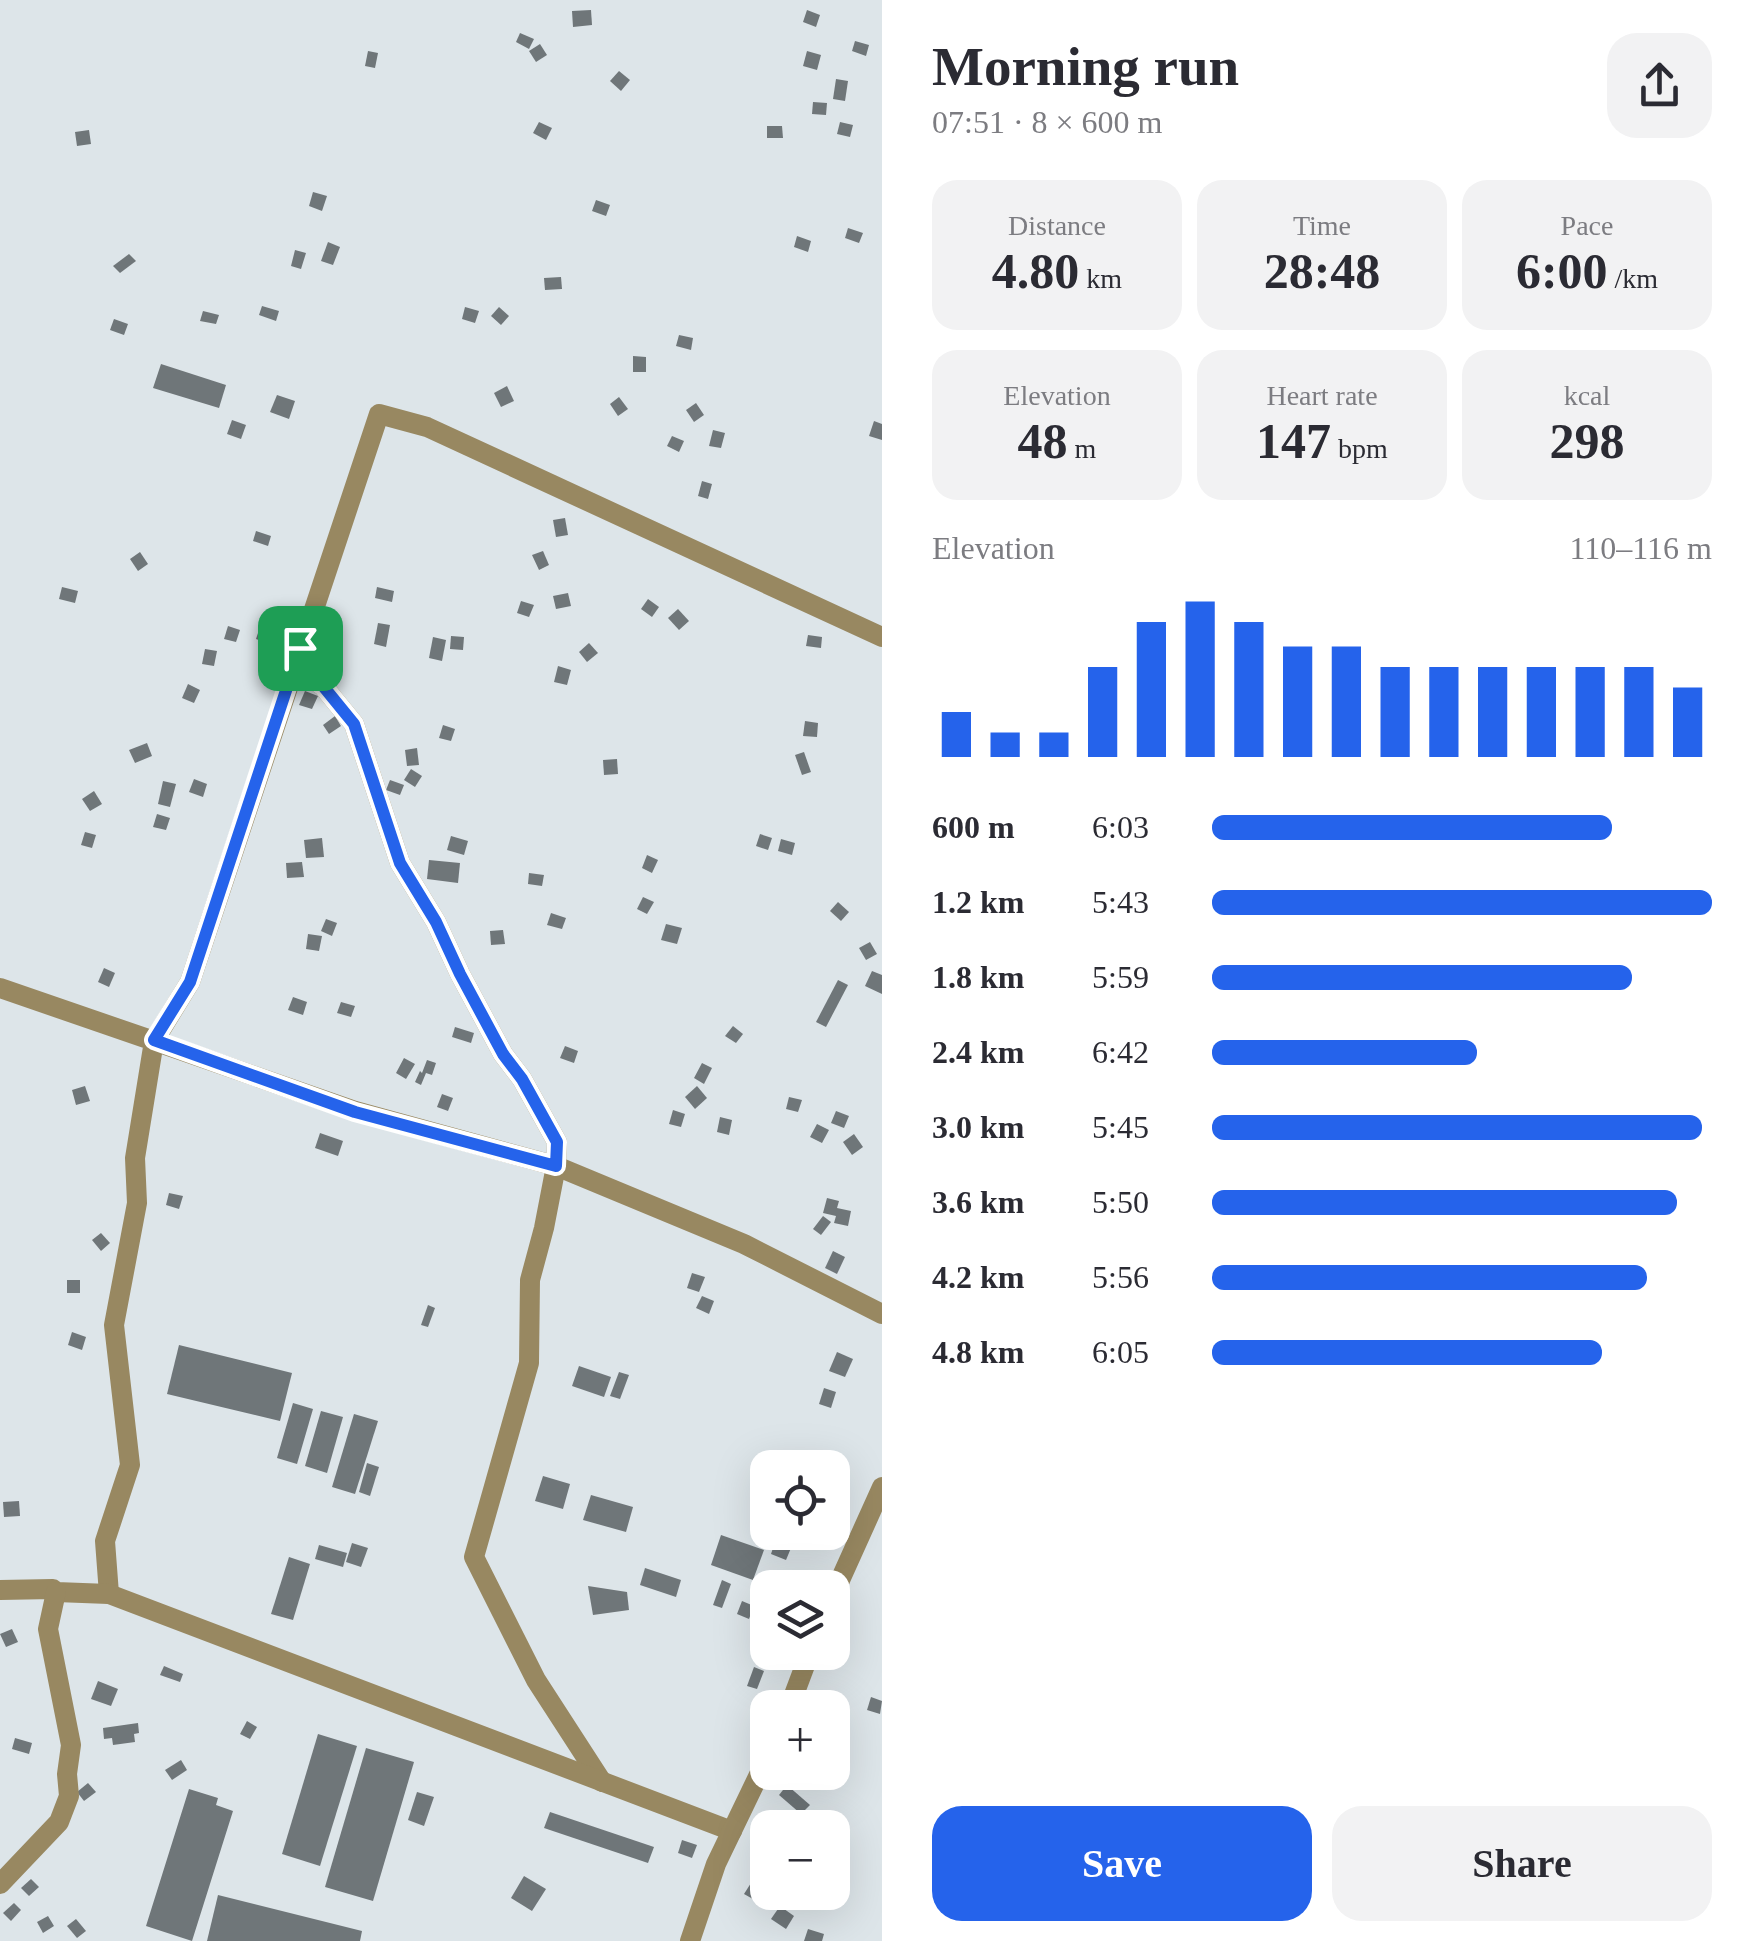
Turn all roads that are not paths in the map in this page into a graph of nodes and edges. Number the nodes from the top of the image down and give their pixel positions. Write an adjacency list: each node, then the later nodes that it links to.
1 (882, 637): 2 (street)
2 (300, 648): 4 (street); 5 (street)
3 (0, 988): 4 (street)
4 (154, 1040): 5 (street); 11 (street)
5 (556, 1166): 6 (street); 12 (street)
6 (882, 1314)
7 (882, 1486): 8 (street)
8 (844, 1570)
9 (0, 1590): 10 (street)
10 (56, 1592): 11 (street); 15 (street)
11 (109, 1594): 12 (street)
12 (602, 1782): 14 (street)
13 (752, 1790): 14 (street)
14 (732, 1831): 16 (street)
15 (0, 1884)
16 (690, 1941)

